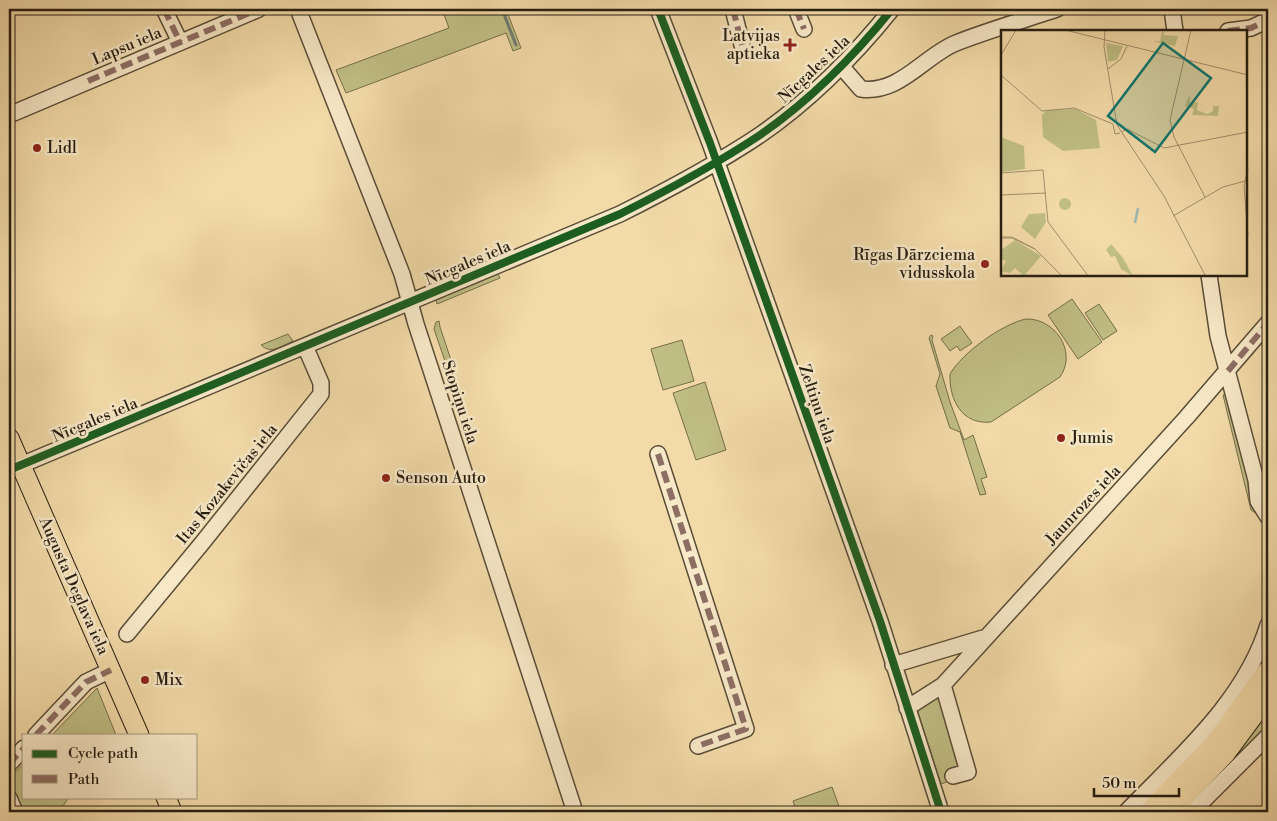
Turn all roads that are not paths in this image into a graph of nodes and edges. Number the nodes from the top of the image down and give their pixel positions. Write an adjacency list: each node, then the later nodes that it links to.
1 (164, 9): 14 (street)
2 (259, 9): 14 (street, Lapsu iela)
3 (298, 9): 20 (street, Stopiņu iela)
4 (658, 9): 18 (street, Zeltiņu iela)
5 (733, 9): 15 (street)
6 (796, 9): 11 (street)
7 (892, 9): 16 (street, Nīcgales iela)
8 (1057, 9): 16 (street)
9 (1172, 9): 12 (street)
10 (1268, 20): 13 (street)
11 (804, 29)
12 (1175, 30)
13 (1236, 30)
14 (180, 42): 17 (street, Lapsu iela)
15 (742, 45)
16 (841, 66): 18 (street, Nīcgales iela)
17 (9, 115)
18 (716, 162): 20 (street, Nīcgales iela); 33 (street, Zeltiņu iela)
19 (1208, 276): 23 (street)
20 (409, 303): 22 (street, Nīcgales iela); 50 (street, Stopiņu iela)
21 (1268, 323): 23 (street, Jaunrozes iela)
22 (305, 346): 26 (street, Nīcgales iela); 31 (street, Itas Kozakevičas iela)
23 (1228, 371): 27 (street); 32 (street, Jaunrozes iela)
24 (9, 438): 26 (main road, Augusta Deglava iela)
25 (658, 454): 42 (street)
26 (15, 467): 34 (main road, Augusta Deglava iela)
27 (1256, 480): 28 (street); 29 (street)
28 (1268, 501)
29 (1268, 517)
30 (1268, 625): 52 (street)
31 (127, 634)
32 (984, 638): 33 (street); 36 (street, Jaunrozes iela)
33 (893, 664): 38 (street, Zeltiņu iela)
34 (111, 670): 39 (street); 40 (main road, Augusta Deglava iela)
35 (1268, 670): 53 (main road)
36 (943, 685): 38 (street, Jaunrozes iela); 45 (street)
37 (1268, 696): 54 (main road)
38 (907, 708): 51 (street, Zeltiņu iela)
39 (37, 734)
40 (139, 734)
41 (1268, 736): 55 (street)
42 (698, 746)
43 (22, 750): 44 (street)
44 (9, 763)
45 (953, 776)
46 (9, 798): 48 (street)
47 (166, 798): 49 (main road)
48 (15, 812)
49 (172, 812)
50 (575, 812)
51 (941, 812)
52 (1126, 812)
53 (1149, 812)
54 (1170, 812)
55 (1192, 812)

